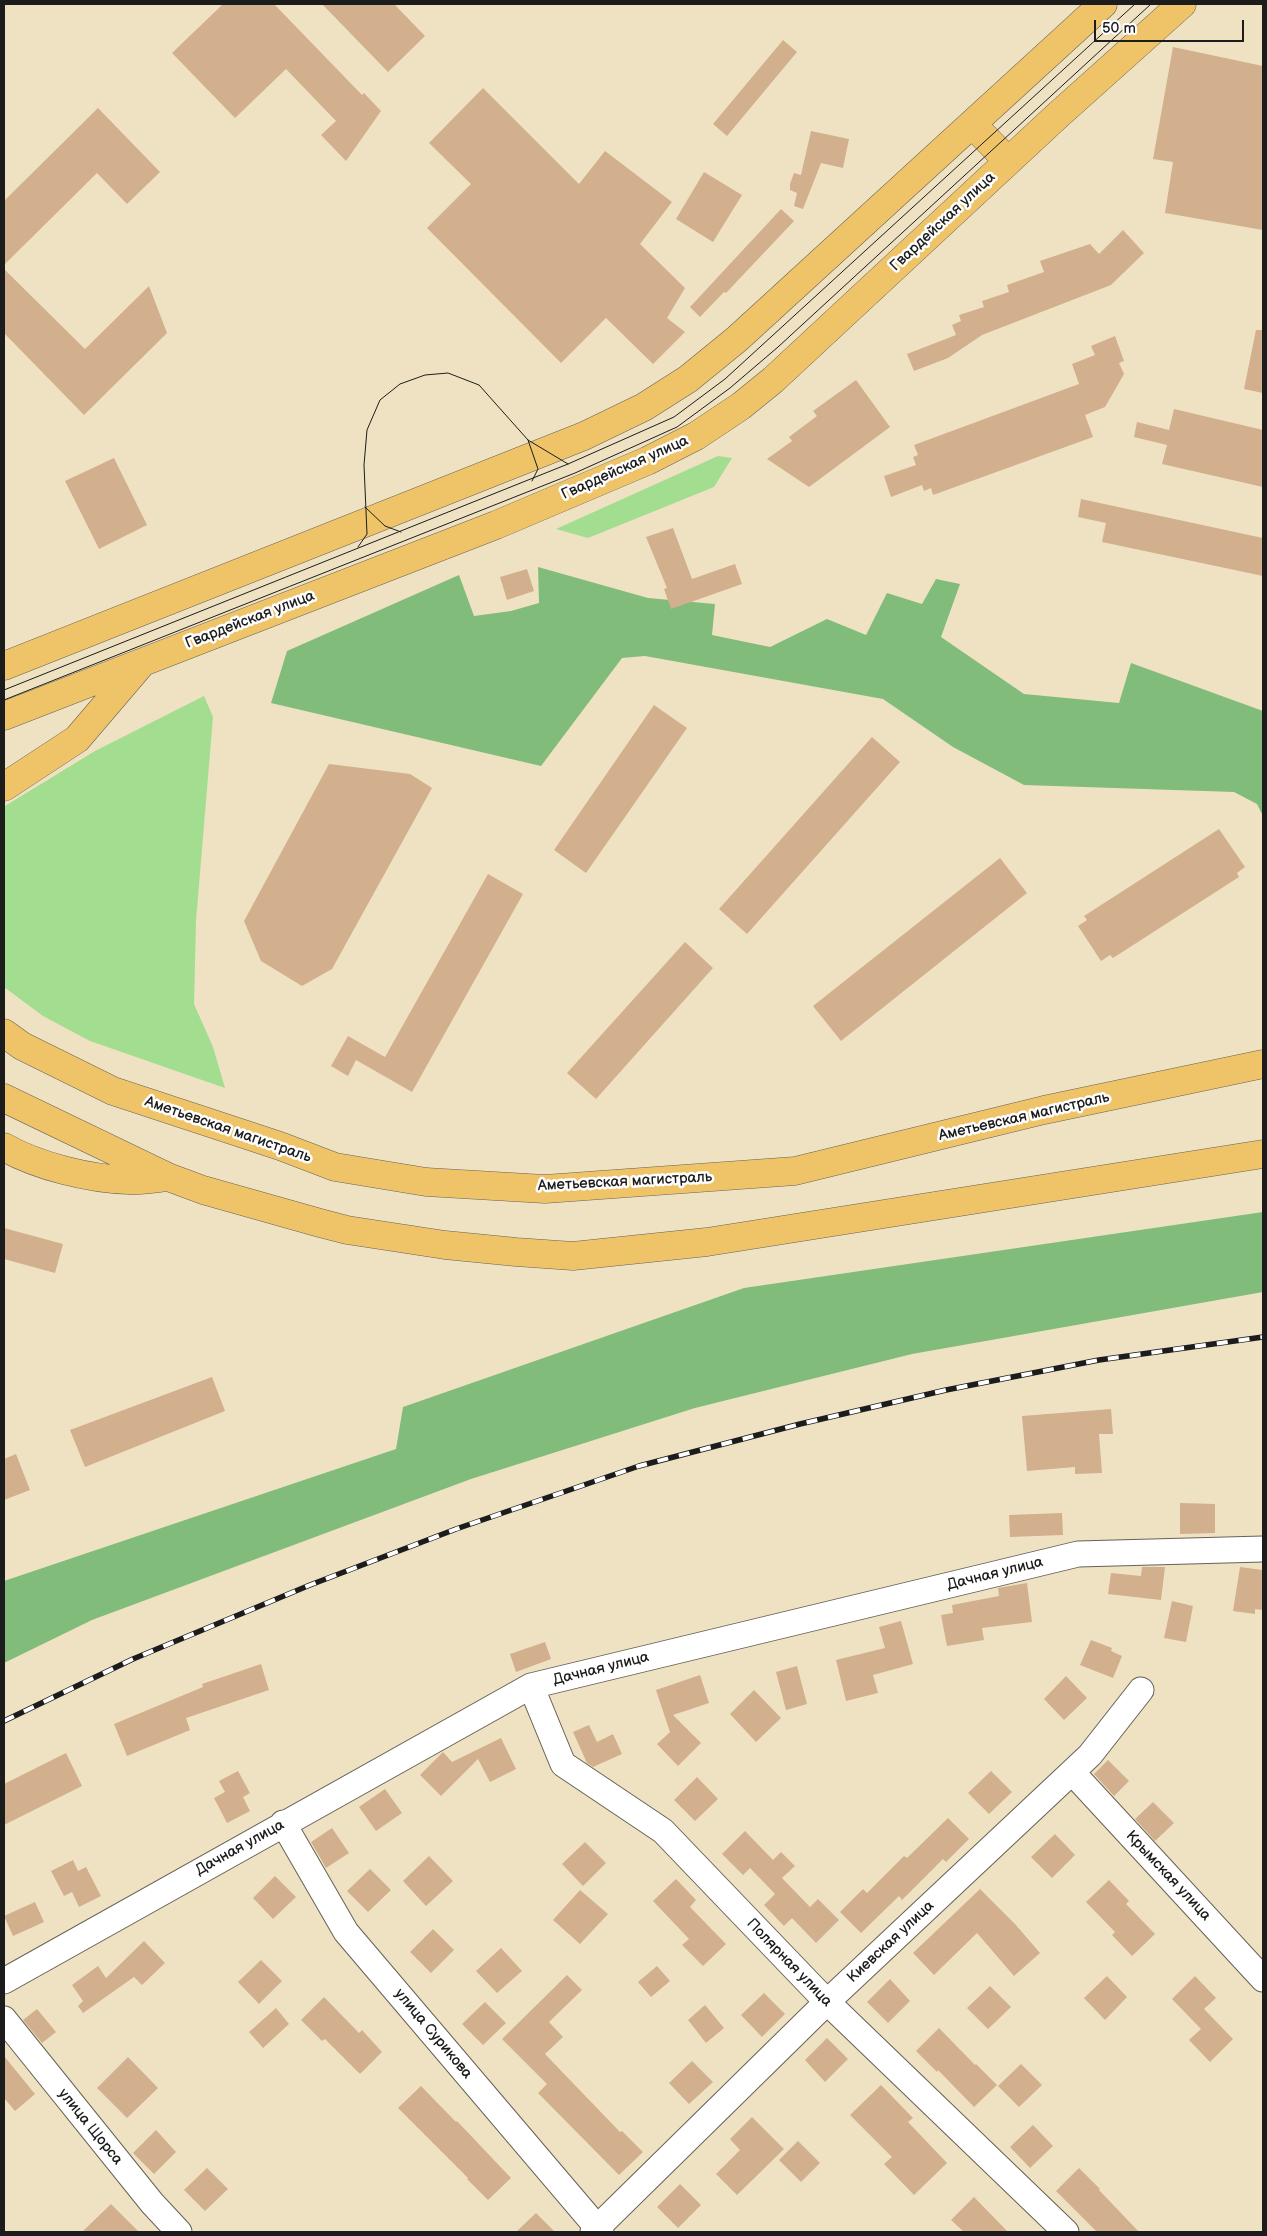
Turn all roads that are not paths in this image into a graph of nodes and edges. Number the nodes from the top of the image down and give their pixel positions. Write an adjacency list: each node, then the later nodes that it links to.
1 (1103, 4): 3 (main road)
2 (1182, 4): 4 (main road, Гвардейская улица)
3 (972, 124): 4 (main road); 6 (main road)
4 (1008, 161): 5 (main road, Гвардейская улица)
5 (144, 661): 7 (main road, Гвардейская улица); 8 (main road)
6 (4, 666)
7 (4, 716)
8 (4, 787)
9 (4, 1033): 10 (main road, Аметьевская магистраль)
10 (1263, 1064)
11 (4, 1098): 14 (main road)
12 (4, 1147): 14 (main road)
13 (1263, 1154): 14 (main road)
14 (168, 1177)
15 (1263, 1549): 16 (street, Дачная улица)
16 (531, 1686): 19 (street, Дачная улица); 22 (street, Полярная улица)
17 (1141, 1690): 18 (street, Киевская улица)
18 (1072, 1772): 20 (street, Крымская улица); 22 (street, Киевская улица)
19 (283, 1823): 21 (street, Дачная улица); 24 (street, улица Сурикова)
20 (1263, 1979)
21 (4, 1981)
22 (826, 2002): 24 (street, Киевская улица); 26 (street, Полярная улица)
23 (4, 2020): 25 (street, улица Щорса)
24 (597, 2231)
25 (179, 2232)
26 (1066, 2232)

